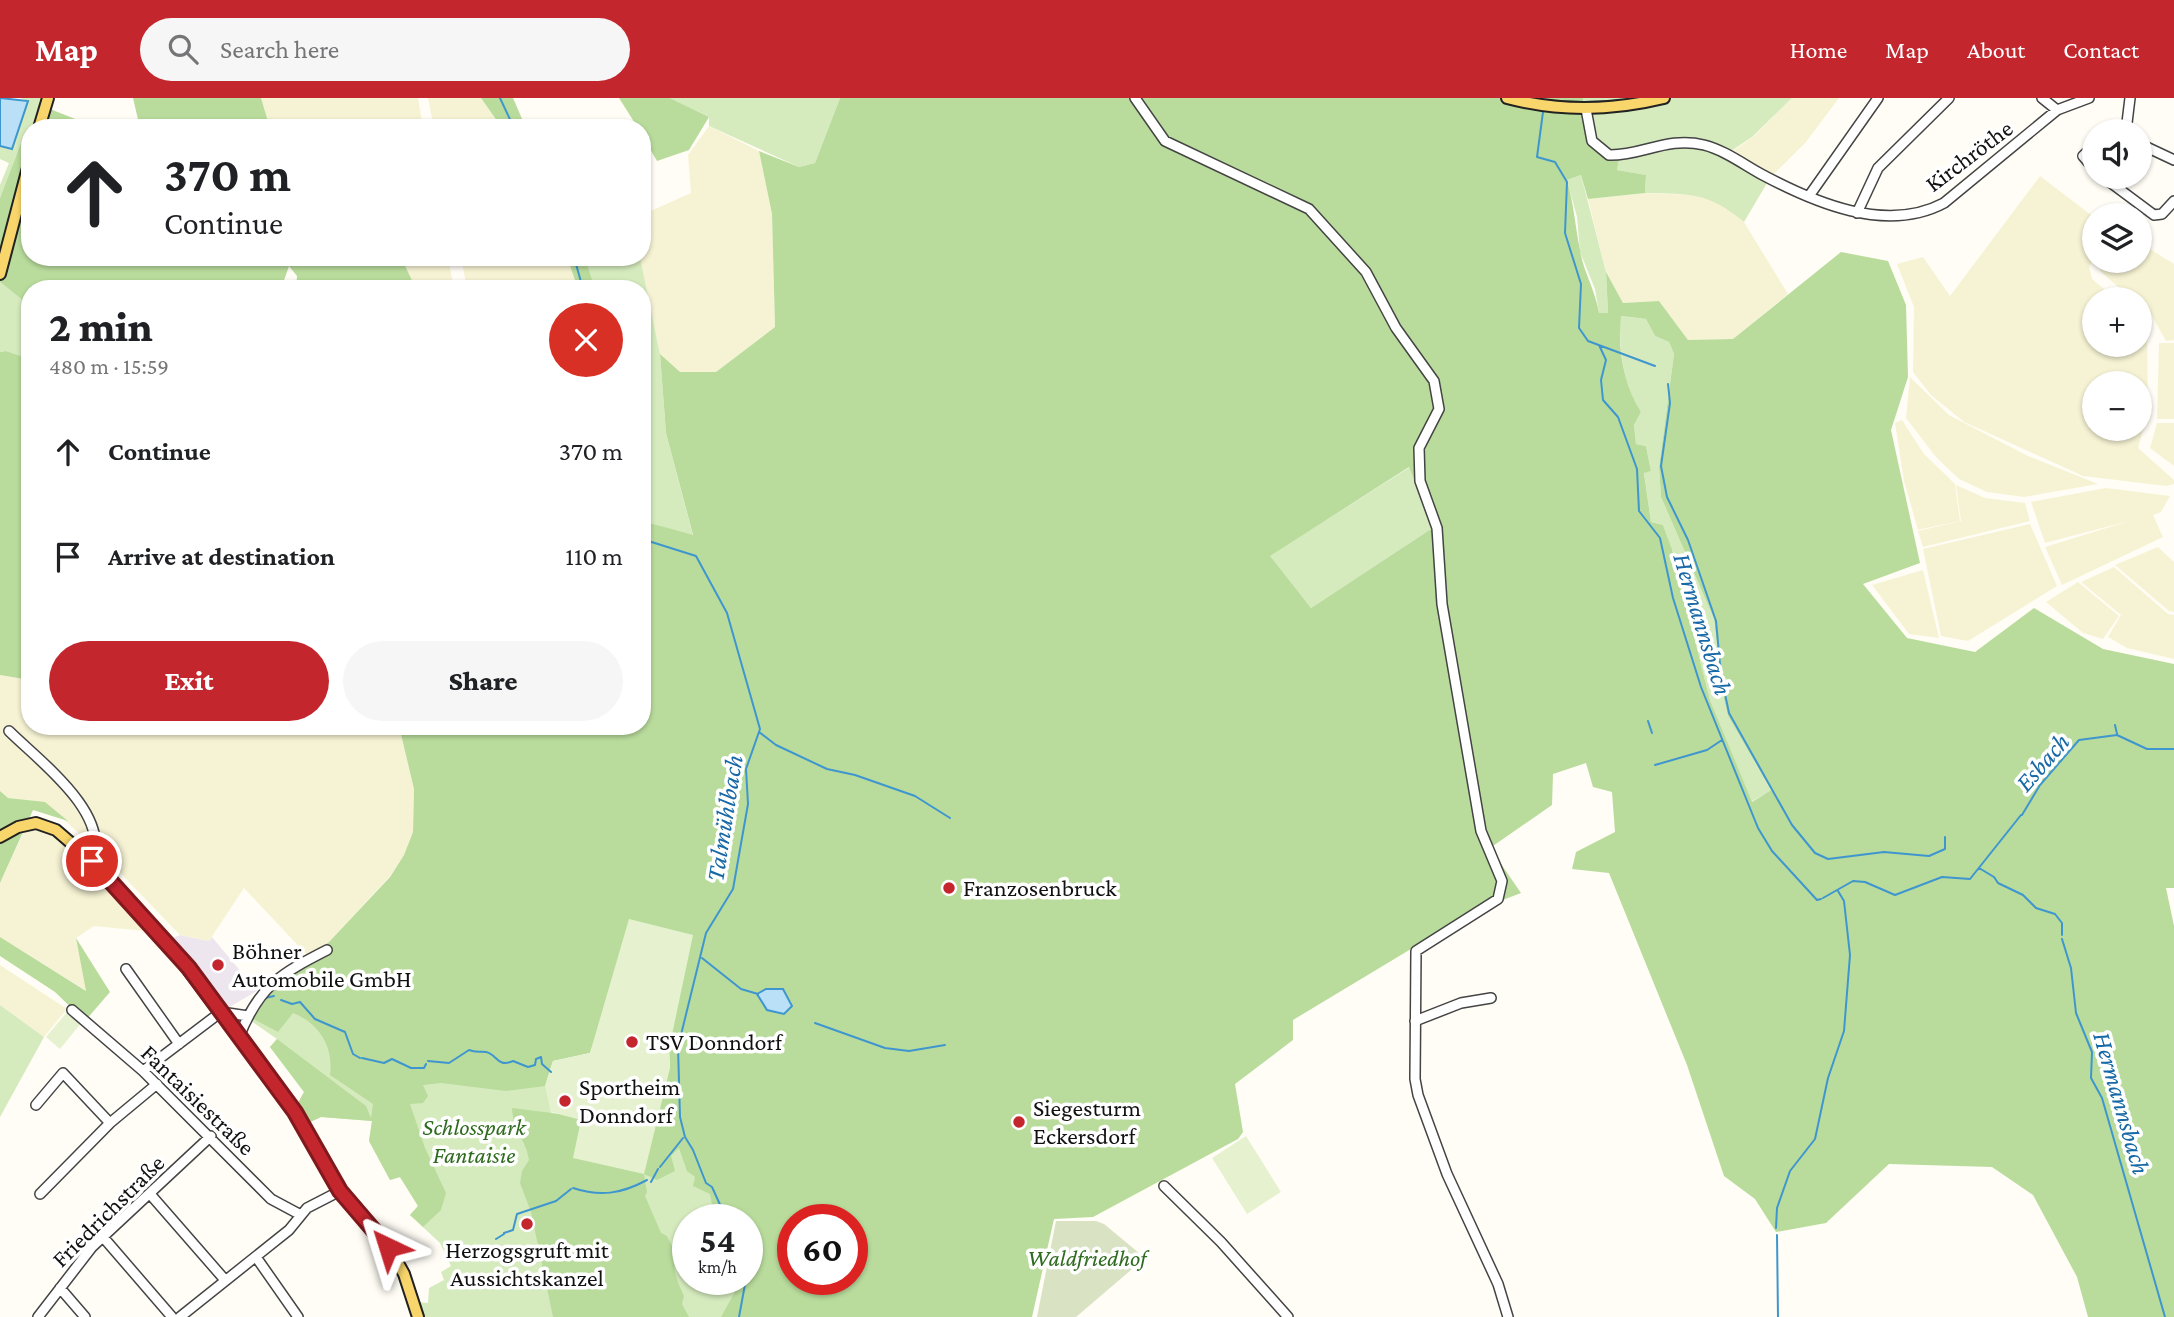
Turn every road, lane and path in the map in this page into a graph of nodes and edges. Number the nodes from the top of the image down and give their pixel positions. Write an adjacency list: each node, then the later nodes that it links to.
1 (48, 98): 12 (main road)
2 (1135, 98): 31 (street)
3 (1507, 98): 10 (main road)
4 (1664, 98): 10 (main road)
5 (1878, 98): 18 (street)
6 (1949, 98): 20 (street)
7 (2042, 98): 11 (street)
8 (2089, 98): 11 (street, Kirchröthe)
9 (2130, 98): 13 (street)
10 (1587, 109): 18 (street, Kirchröthe)
11 (2057, 110): 20 (street, Kirchröthe)
12 (42, 119)
13 (2127, 119)
14 (2152, 150): 15 (street)
15 (2174, 160)
16 (2119, 189): 19 (street)
17 (21, 194): 21 (main road)
18 (1809, 196): 20 (street, Kirchröthe)
19 (2174, 201)
20 (1857, 213)
21 (0, 274)
22 (9, 731): 24 (street)
23 (0, 837): 24 (main road)
24 (92, 861): 29 (main road)
25 (327, 950): 30 (street)
26 (126, 969): 33 (street)
27 (1491, 998): 31 (street)
28 (72, 1010): 34 (street, Fantaisiestraße)
29 (221, 1012): 30 (street); 32 (main road); 33 (street)
30 (248, 1016): 32 (street)
31 (1415, 1021): 55 (street)
32 (239, 1037): 40 (main road)
33 (179, 1044): 34 (street)
34 (143, 1071): 35 (street, Fantaisiestraße)
35 (156, 1084): 37 (street); 38 (street, Fantaisiestraße)
36 (36, 1105): 37 (street)
37 (110, 1123): 41 (street)
38 (211, 1136): 42 (street, Friedrichstraße); 43 (street, Fantaisiestraße)
39 (1164, 1186): 54 (street)
40 (340, 1191): 43 (street); 53 (main road)
41 (40, 1194)
42 (150, 1194): 44 (street, Friedrichstraße); 46 (street)
43 (299, 1214): 45 (street)
44 (103, 1237): 47 (street, Friedrichstraße); 50 (street)
45 (256, 1257): 46 (street); 52 (street)
46 (225, 1280): 51 (street)
47 (60, 1288): 48 (street, Friedrichstraße); 49 (street)
48 (38, 1317)
49 (85, 1317)
50 (172, 1317)
51 (180, 1317)
52 (298, 1317)
53 (418, 1317)
54 (1288, 1317)
55 (1508, 1317)

